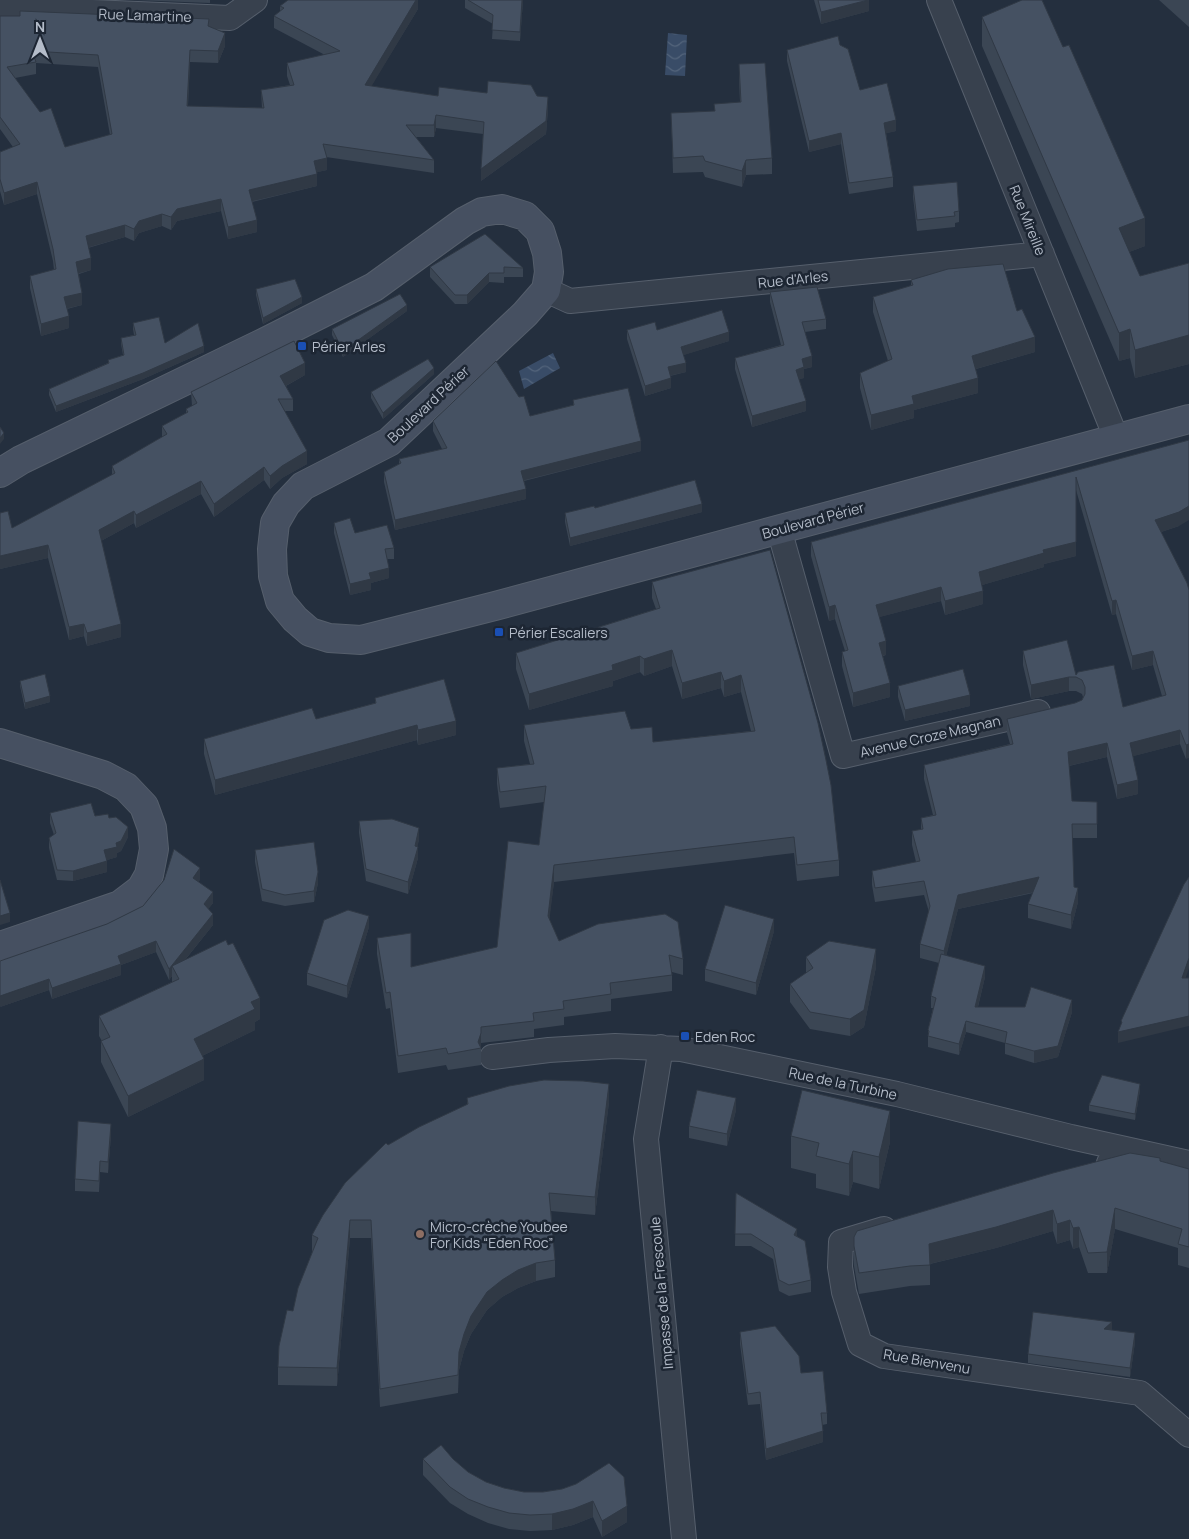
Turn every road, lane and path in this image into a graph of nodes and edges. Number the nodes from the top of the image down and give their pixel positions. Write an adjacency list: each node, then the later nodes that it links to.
1 (255, 0): 3 (street, Rue Lamartine)
2 (939, 0): 4 (street, Rue Mireille)
3 (0, 8)
4 (1042, 254): 5 (street, Rue d'Arles); 7 (street, Rue Mireille)
5 (546, 290): 8 (street); 9 (street, Boulevard Périer)
6 (1189, 419): 7 (street, Boulevard Périer)
7 (1117, 440): 9 (street, Boulevard Périer)
8 (0, 473)
9 (779, 529): 10 (street, Avenue Croze Magnan)
10 (1063, 706)
11 (0, 743): 12 (street)
12 (0, 946)
13 (661, 1047): 14 (street, Rue de la Turbine); 15 (street, Rue de la Turbine); 20 (street, Impasse de la Frescoule)
14 (492, 1057)
15 (1143, 1153): 16 (street, Rue de la Turbine); 17 (street)
16 (1189, 1164)
17 (1087, 1170)
18 (903, 1224): 19 (street, Rue Bienvenu)
19 (1189, 1435)
20 (684, 1539)

